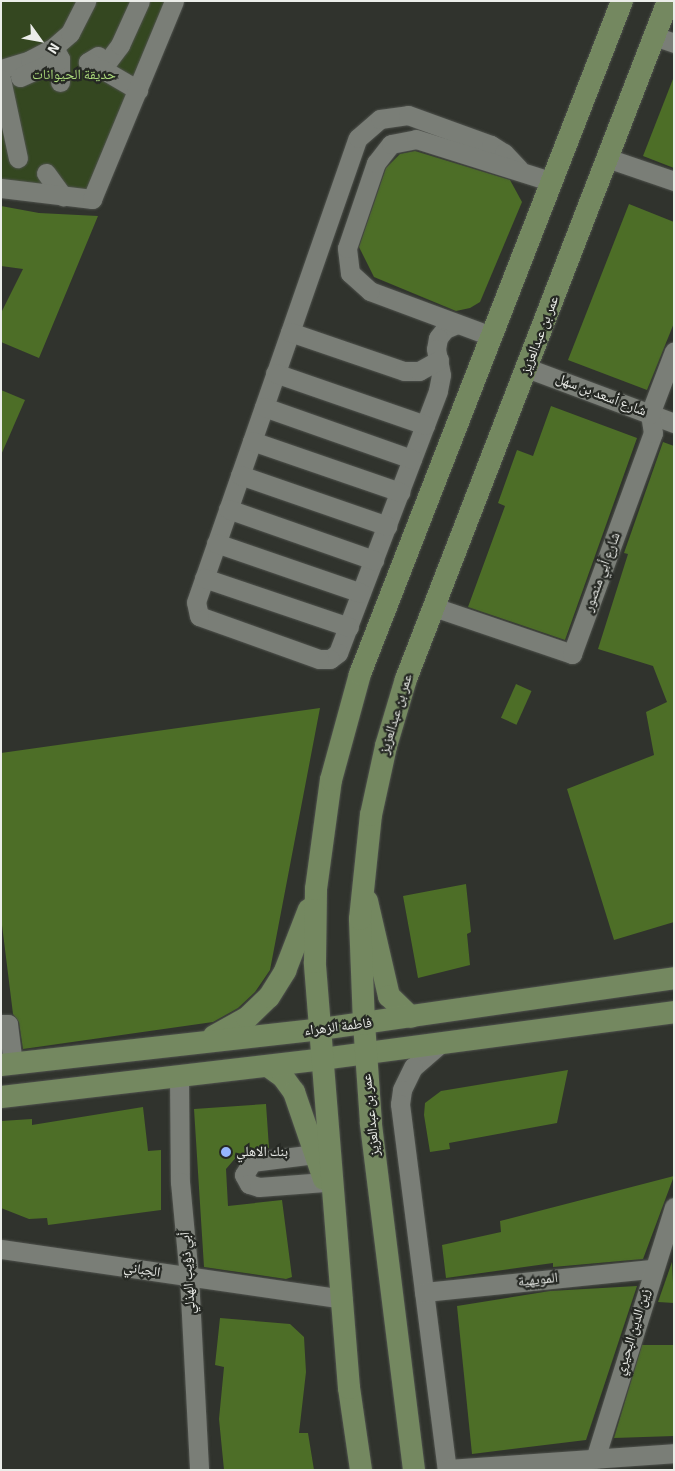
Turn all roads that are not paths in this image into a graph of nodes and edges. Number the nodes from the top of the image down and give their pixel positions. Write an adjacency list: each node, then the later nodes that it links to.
1 (86, 1): 7 (street)
2 (98, 1): 7 (street)
3 (140, 1): 13 (street)
4 (174, 1): 13 (street)
5 (622, 1): 19 (main road)
6 (669, 4): 8 (main road, عمر بن عبدالعزيز)
7 (71, 31): 9 (street)
8 (664, 40): 15 (main road, عمر بن عبدالعزيز)
9 (57, 53): 10 (street); 12 (street)
10 (15, 69)
11 (1, 79): 14 (street)
12 (60, 82)
13 (138, 90): 22 (street)
14 (18, 158)
15 (607, 158): 20 (street); 28 (main road, عمر بن عبدالعزيز)
16 (519, 169): 19 (street); 23 (street); 24 (street)
17 (46, 173): 22 (street)
18 (66, 174): 22 (street)
19 (550, 181): 25 (main road)
20 (674, 181)
21 (1, 188): 22 (street)
22 (63, 196)
23 (457, 324): 25 (street); 27 (street)
24 (290, 332): 27 (street); 29 (street)
25 (490, 336): 47 (main road)
26 (674, 351): 31 (street, شارع أبي منصور)
27 (439, 360): 33 (street)
28 (527, 368): 31 (street, شارع أسعد بن سهل); 44 (main road, عمر بن عبدالعزيز)
29 (276, 373): 30 (street); 33 (street)
30 (264, 407): 34 (street); 35 (street)
31 (650, 414): 32 (street, شارع أسعد بن سهل); 44 (street, شارع أبي منصور)
32 (674, 423)
33 (425, 425): 35 (street)
34 (252, 441): 36 (street); 37 (street)
35 (412, 459): 37 (street)
36 (240, 475): 38 (street); 39 (street)
37 (400, 492): 39 (street)
38 (228, 510): 40 (street); 41 (street)
39 (387, 526): 41 (street)
40 (216, 543): 42 (street); 43 (street)
41 (374, 560): 43 (street)
42 (204, 578): 45 (street); 45 (street)
43 (361, 593): 45 (street)
44 (434, 607): 46 (main road, عمر بن عبدالعزيز)
45 (348, 627)
46 (362, 884): 50 (main road); 52 (main road, عمر بن عبدالعزيز)
47 (316, 889): 53 (main road); 55 (main road)
48 (674, 978): 50 (main road, فاطمة الزهراء)
49 (674, 1012): 54 (main road)
50 (411, 1018): 52 (main road, فاطمة الزهراء)
51 (1, 1024): 58 (street)
52 (364, 1024): 53 (main road, فاطمة الزهراء); 56 (main road, عمر بن عبدالعزيز)
53 (321, 1030): 55 (main road, فاطمة الزهراء); 57 (main road)
54 (443, 1042): 56 (main road); 69 (street)
55 (201, 1043): 58 (main road, فاطمة الزهراء)
56 (366, 1053): 57 (main road); 78 (main road, عمر بن عبدالعزيز)
57 (323, 1059): 59 (main road); 65 (main road)
58 (7, 1064)
59 (268, 1066): 60 (main road); 62 (main road)
60 (179, 1076): 61 (main road); 68 (street, أبي ذؤيب الهذلي)
61 (1, 1097)
62 (315, 1154): 63 (main road); 63 (street)
63 (325, 1182): 65 (main road)
64 (674, 1206): 67 (street, زين الدين البحيري)
65 (334, 1209): 70 (main road)
66 (1, 1249): 68 (street, الجباني)
67 (652, 1269): 69 (street, المويهية); 73 (street, زين الدين البحيري)
68 (189, 1277): 70 (street, الجباني); 75 (street, أبي ذؤيب الهذلي)
69 (424, 1292): 74 (street)
70 (342, 1299): 71 (main road)
71 (349, 1388): 76 (street); 77 (main road)
72 (674, 1453): 73 (street)
73 (595, 1459): 74 (street)
74 (447, 1469)
75 (199, 1470)
76 (353, 1470)
77 (361, 1470)
78 (414, 1470)

